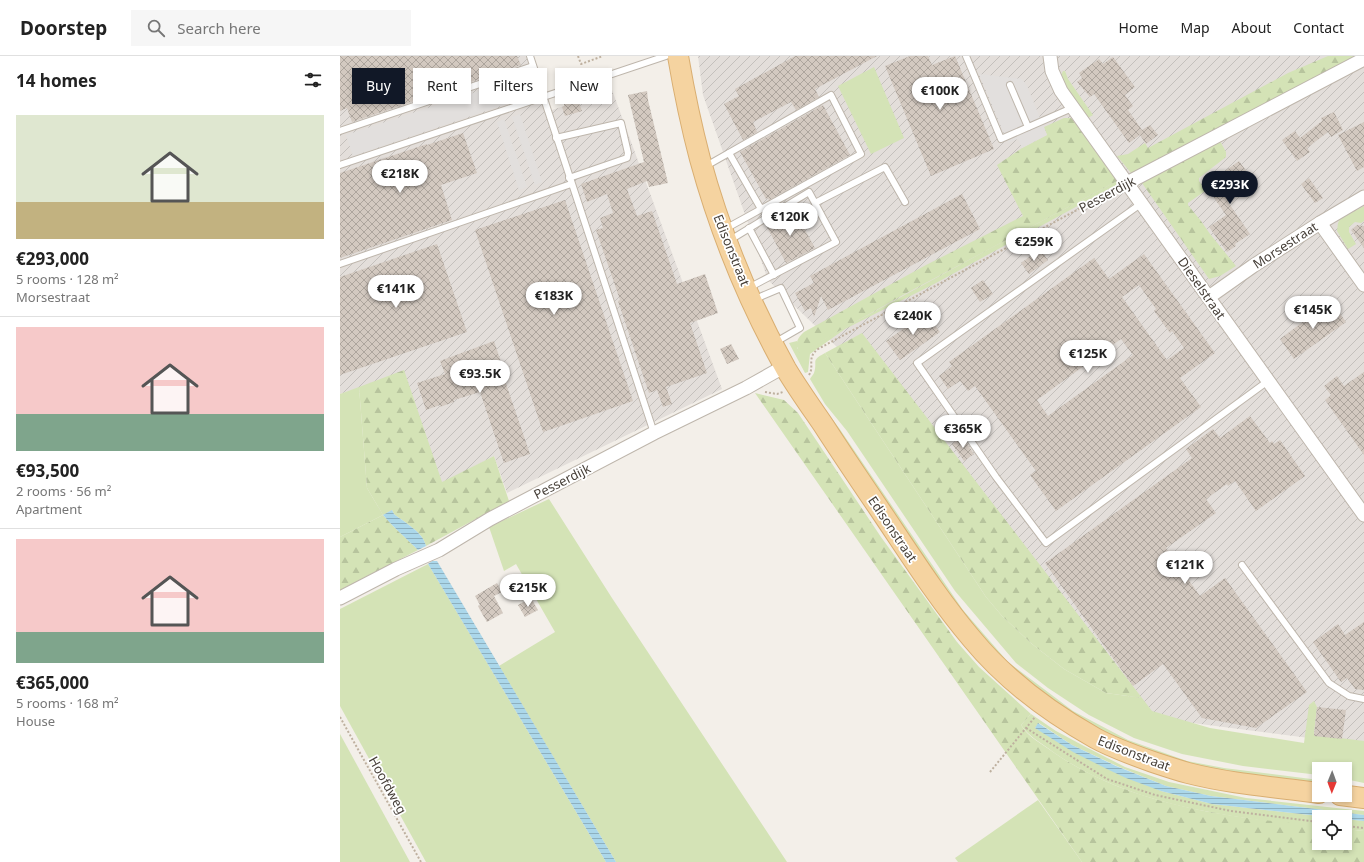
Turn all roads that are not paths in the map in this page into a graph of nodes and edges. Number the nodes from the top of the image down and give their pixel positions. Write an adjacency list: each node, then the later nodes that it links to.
1 (530, 56): 7 (lane)
2 (666, 56): 9 (lane)
3 (678, 56): 18 (main road, Edisonstraat)
4 (966, 56): 13 (lane)
5 (1050, 56): 12 (street, Dieselstraat)
6 (1364, 59): 20 (street, Pesserdijk)
7 (534, 66): 14 (lane)
8 (1010, 85): 13 (lane)
9 (547, 96)
10 (522, 104): 17 (lane)
11 (545, 104): 15 (lane)
12 (1072, 108): 13 (lane); 20 (street, Dieselstraat)
13 (1028, 127)
14 (340, 131)
15 (556, 138): 19 (lane); 19 (lane)
16 (729, 154): 18 (lane); 25 (lane); 25 (lane)
17 (340, 165)
18 (703, 168): 28 (main road, Edisonstraat)
19 (570, 181): 29 (lane); 37 (lane)
20 (1127, 183): 24 (street, Dieselstraat)
21 (1364, 197): 26 (street, Morsestraat)
22 (905, 202): 23 (lane)
23 (815, 203): 27 (lane); 30 (lane)
24 (1142, 203): 33 (street, Dieselstraat); 36 (lane)
25 (761, 209): 28 (lane)
26 (1320, 222): 31 (street); 33 (street, Morsestraat)
27 (749, 228): 28 (lane); 30 (lane)
28 (724, 236): 32 (main road, Edisonstraat)
29 (340, 264)
30 (774, 275): 32 (lane)
31 (1364, 284)
32 (750, 296): 34 (main road, Edisonstraat); 34 (lane)
33 (1209, 297): 36 (street, Dieselstraat)
34 (773, 343): 35 (main road, Edisonstraat)
35 (785, 366): 37 (street, Pesserdijk); 42 (main road, Edisonstraat)
36 (1268, 381): 38 (street, Dieselstraat)
37 (654, 434): 40 (street, Pesserdijk)
38 (1364, 515)
39 (1242, 565): 41 (lane)
40 (340, 598)
41 (1364, 700)
42 (1312, 791)
43 (1352, 796): 44 (main road)
44 (1364, 798)

